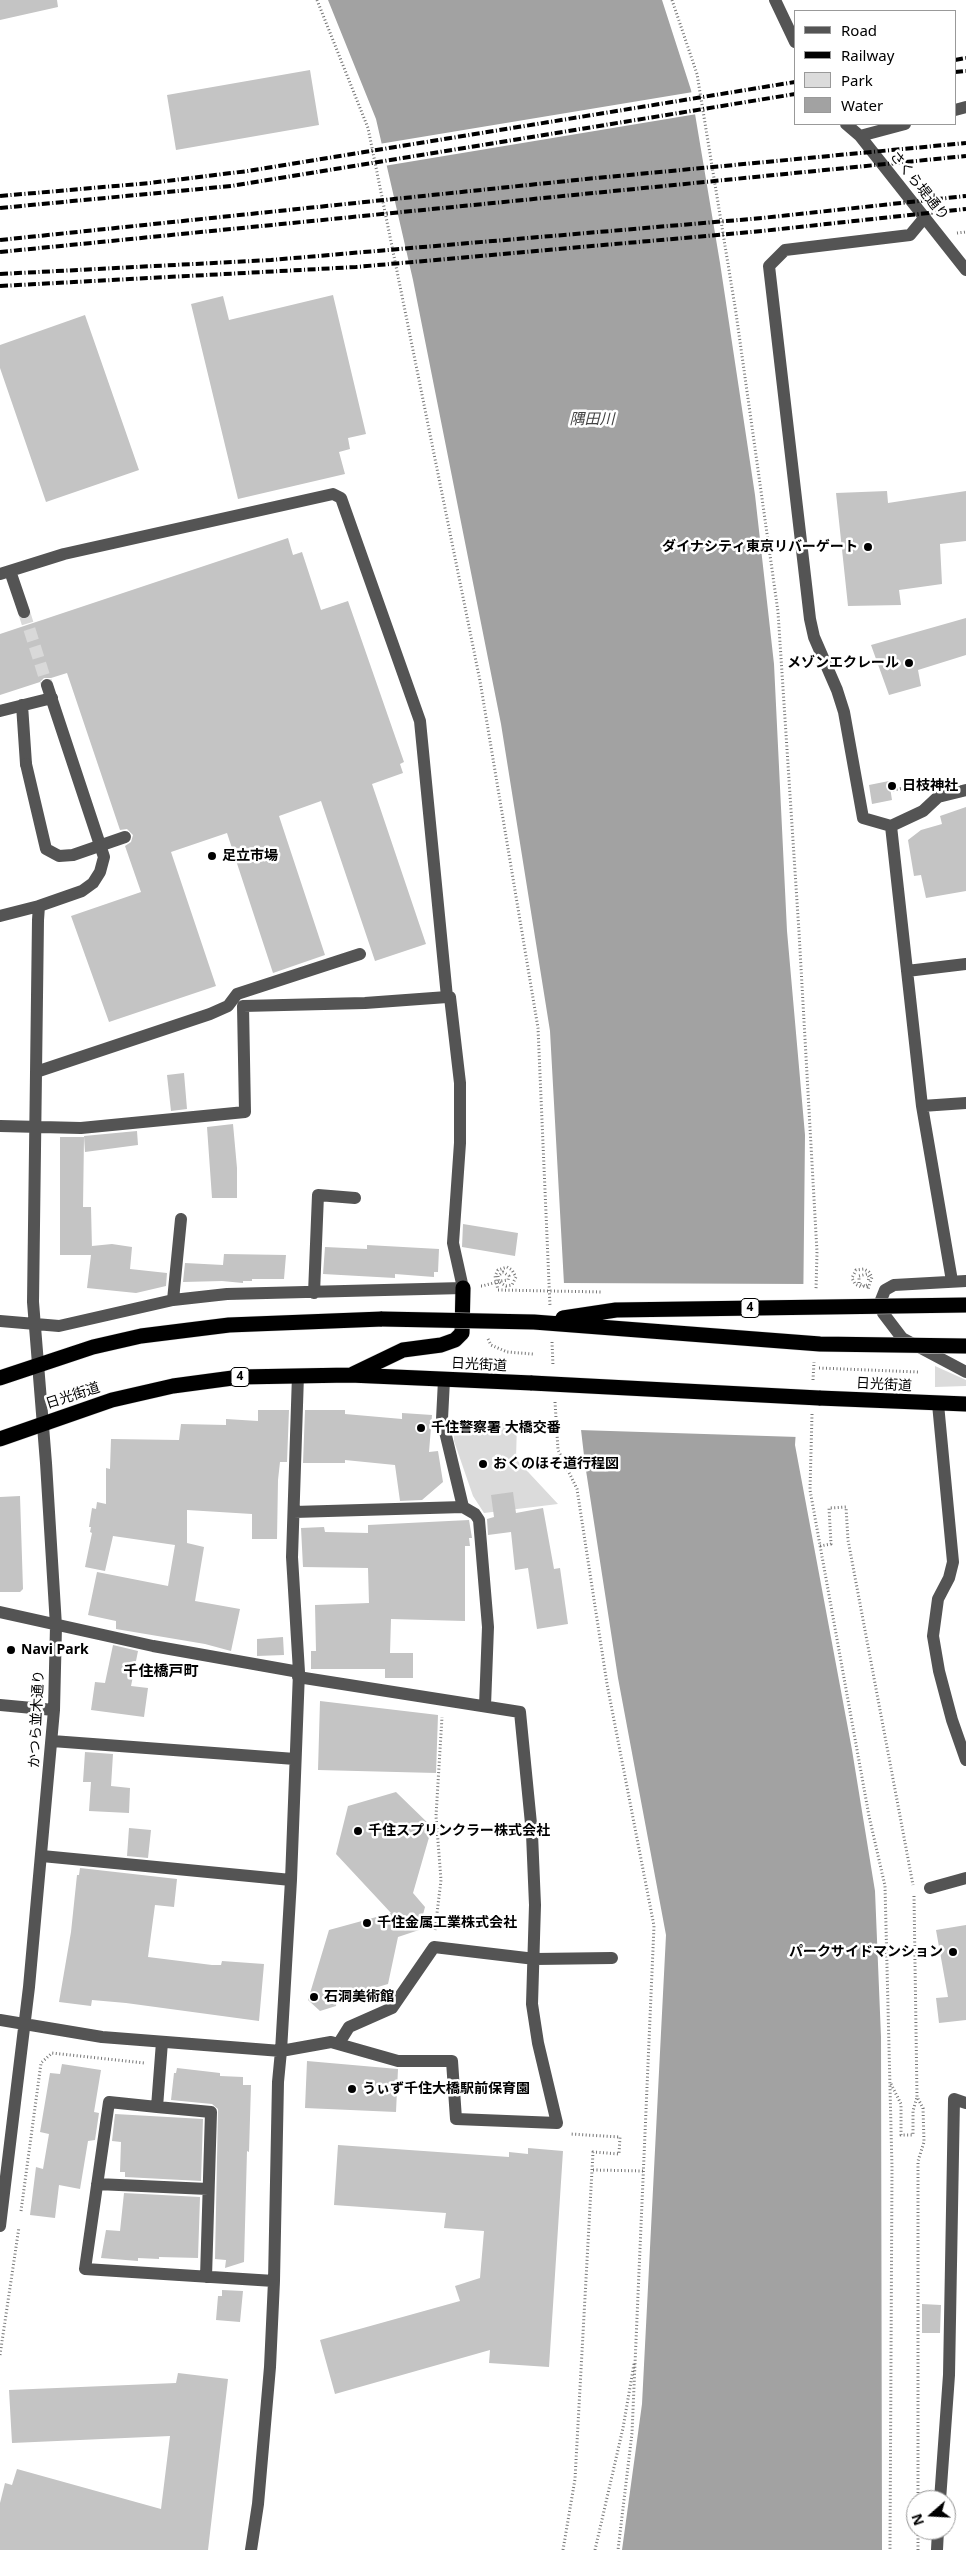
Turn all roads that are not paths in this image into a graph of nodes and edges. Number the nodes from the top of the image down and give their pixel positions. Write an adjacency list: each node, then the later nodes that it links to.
1 (775, 0): 2 (street)
2 (794, 40)
3 (847, 125): 5 (street, さくら堤通り)
4 (901, 125): 5 (street)
5 (860, 136): 6 (street, さくら堤通り)
6 (925, 217): 7 (street, さくら堤通り); 15 (street)
7 (966, 270)
8 (5, 572): 9 (street); 22 (street)
9 (24, 612)
10 (47, 685): 11 (street)
11 (52, 698): 12 (street); 17 (street)
12 (22, 705): 13 (street); 16 (street, bridge)
13 (0, 711)
14 (966, 790): 15 (street)
15 (891, 826): 21 (street)
16 (125, 837)
17 (40, 906): 18 (street); 25 (street, かつら並木通り)
18 (0, 916)
19 (360, 954): 23 (street)
20 (966, 964): 21 (street)
21 (907, 972): 27 (street)
22 (448, 997): 24 (street); 34 (street)
23 (228, 1006): 24 (street); 25 (street)
24 (243, 1006): 29 (street)
25 (36, 1072): 29 (street, かつら並木通り)
26 (966, 1103): 27 (street)
27 (922, 1106): 32 (street)
28 (0, 1126): 29 (street)
29 (35, 1128): 40 (street, かつら並木通り)
30 (355, 1198): 35 (street)
31 (181, 1219): 36 (street)
32 (952, 1281): 33 (street); 43 (street)
33 (966, 1281)
34 (463, 1288): 35 (street); 45 (highway)
35 (314, 1293): 36 (street)
36 (173, 1300): 40 (street)
37 (966, 1305): 39 (highway, 4, bridge)
38 (0, 1321): 40 (street)
39 (534, 1322): 41 (highway, 4, bridge); 42 (highway, 4, bridge)
40 (35, 1326): 42 (street, かつら並木通り)
41 (966, 1346)
42 (37, 1365): 46 (highway, 4); 50 (street, かつら並木通り)
43 (966, 1372)
44 (298, 1375): 45 (highway, 日光街道 / 4); 50 (highway, 日光街道 / 4); 53 (street)
45 (350, 1375): 47 (highway, 日光街道 / 4)
46 (0, 1378)
47 (444, 1380): 48 (highway, 日光街道 / 4, bridge); 52 (street)
48 (938, 1404): 49 (highway, 日光街道 / 4); 62 (street)
49 (966, 1404)
50 (42, 1424): 51 (highway, 日光街道 / 4); 55 (street, かつら並木通り)
51 (0, 1439)
52 (463, 1507): 53 (street); 58 (street)
53 (294, 1512): 56 (street)
54 (0, 1612): 55 (street)
55 (56, 1626): 56 (street); 59 (street, かつら並木通り)
56 (299, 1674): 58 (street); 61 (street)
57 (0, 1705): 59 (street)
58 (485, 1706): 68 (street)
59 (54, 1710): 60 (street, かつら並木通り)
60 (52, 1741): 61 (street); 63 (street, かつら並木通り)
61 (296, 1759): 65 (street)
62 (966, 1760)
63 (42, 1856): 65 (street); 70 (street, かつら並木通り)
64 (966, 1878): 66 (street)
65 (291, 1880): 73 (street)
66 (930, 1888)
67 (612, 1958): 68 (street)
68 (536, 1959): 72 (street); 72 (street)
69 (0, 2020): 70 (street)
70 (24, 2025): 71 (street); 78 (street, かつら並木通り)
71 (162, 2042): 73 (street); 75 (street)
72 (339, 2043): 73 (street)
73 (281, 2051): 80 (street)
74 (966, 2103): 81 (street)
75 (157, 2107): 76 (street); 77 (street)
76 (97, 2184): 77 (street); 79 (street)
77 (208, 2189): 79 (street)
78 (0, 2226)
79 (206, 2277): 80 (street)
80 (274, 2281): 82 (street)
81 (941, 2490)
82 (251, 2550)

